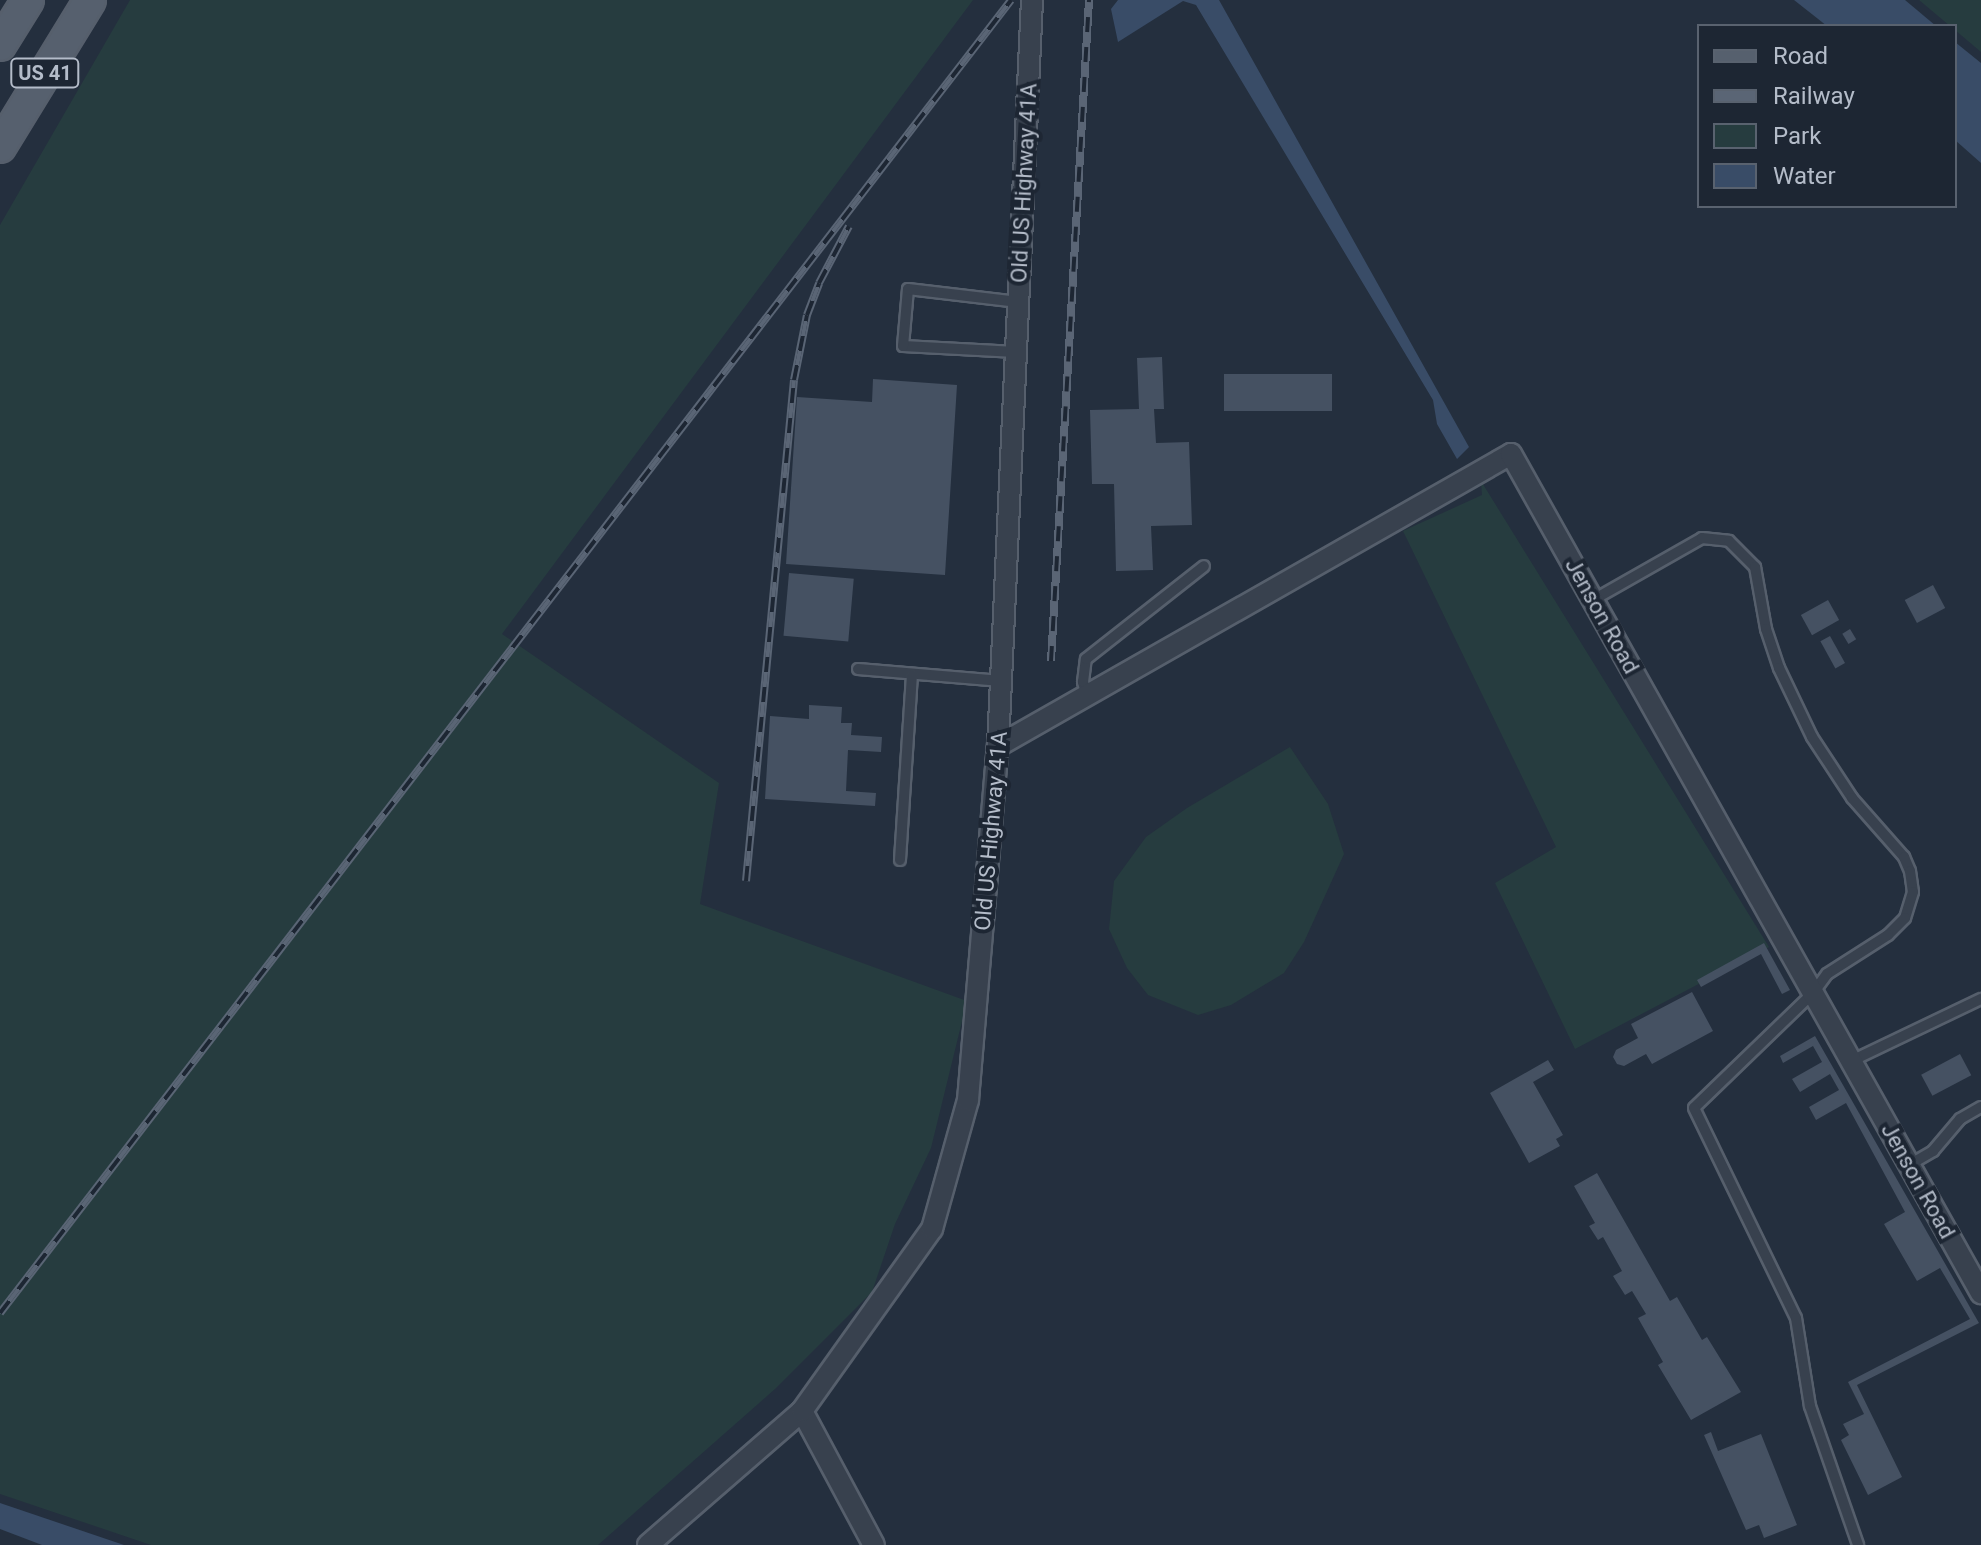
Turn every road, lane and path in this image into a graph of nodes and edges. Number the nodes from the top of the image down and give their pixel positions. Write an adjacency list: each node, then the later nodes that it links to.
1 (28, 0): 4 (main road, US 41)
2 (90, 0): 5 (main road, US 41)
3 (1032, 0): 6 (street, Old US Highway 41A)
4 (0, 45)
5 (0, 147)
6 (1018, 302): 7 (street, Old US Highway 41A); 7 (lane)
7 (1016, 352): 12 (street, Old US Highway 41A)
8 (1204, 566): 13 (lane)
9 (1593, 600): 13 (street, Jenson Road); 16 (street, Jenson Road); 16 (lane)
10 (858, 669): 11 (lane)
11 (912, 674): 12 (lane); 15 (lane)
12 (1001, 681): 14 (street, Old US Highway 41A)
13 (1087, 696): 14 (street, Jenson Road)
14 (998, 746): 22 (street, Old US Highway 41A)
15 (900, 860)
16 (1813, 993): 18 (street, Jenson Road); 25 (lane)
17 (1981, 999): 18 (lane)
18 (1851, 1061): 20 (street, Jenson Road)
19 (1981, 1107): 20 (lane)
20 (1909, 1165): 21 (street, Jenson Road)
21 (1981, 1293)
22 (802, 1411): 23 (street, Old US Highway 41A); 24 (street)
23 (648, 1545)
24 (874, 1545)
25 (1858, 1545)

